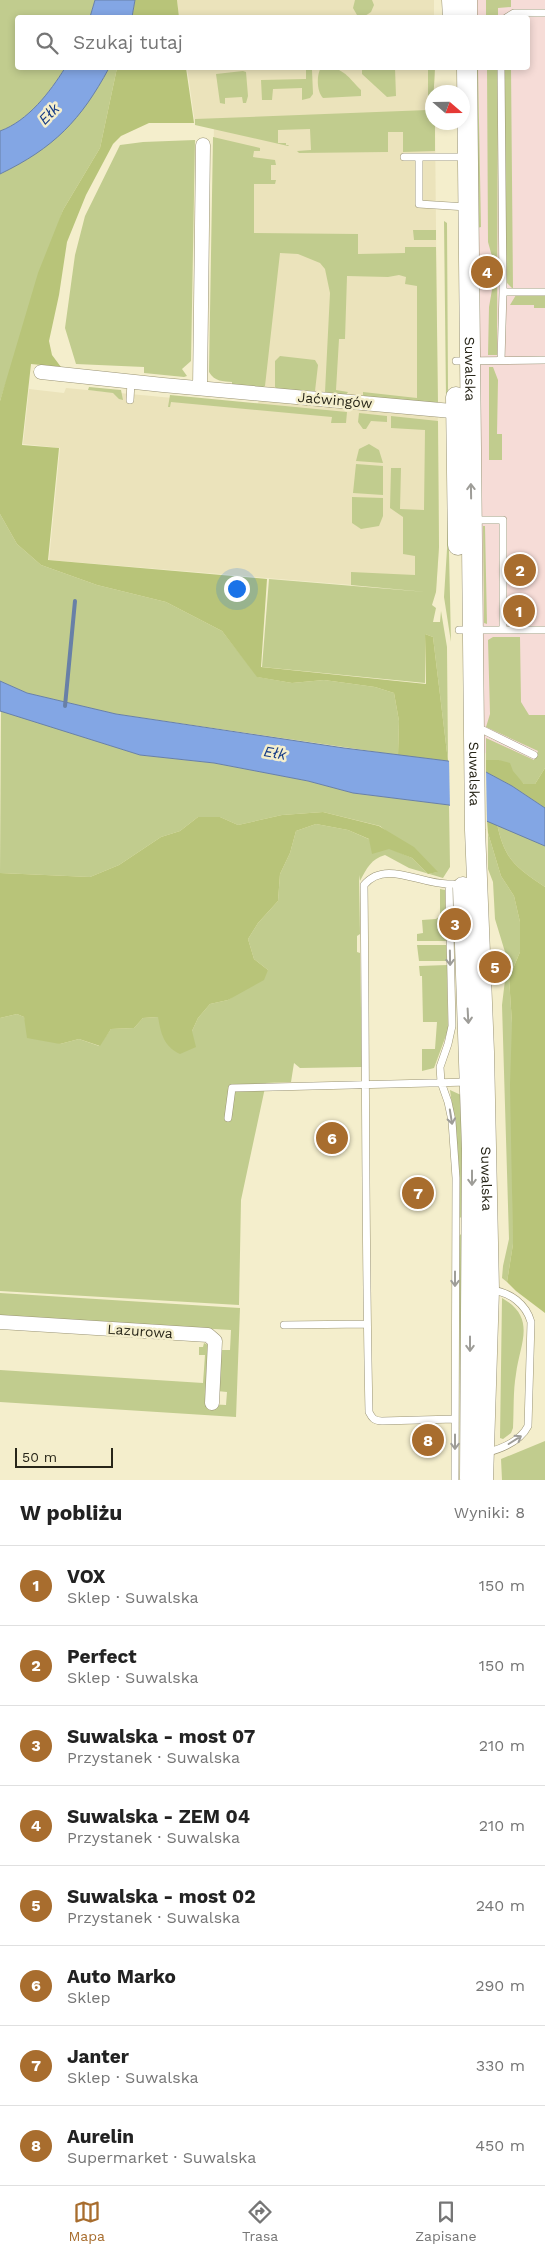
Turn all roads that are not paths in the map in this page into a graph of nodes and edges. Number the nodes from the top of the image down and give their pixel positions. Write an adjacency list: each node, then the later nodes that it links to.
1 (452, 0): 4 (street)
2 (467, 0): 5 (street)
3 (545, 13): 6 (lane)
4 (453, 15)
5 (467, 15)
6 (511, 15)
7 (454, 70): 10 (street)
8 (467, 70): 15 (street, Suwalska)
9 (502, 70): 17 (lane)
10 (454, 85)
11 (456, 130): 15 (street, Suwalska)
12 (203, 145): 24 (street)
13 (404, 157): 14 (lane)
14 (419, 157): 15 (lane); 16 (lane)
15 (461, 157): 16 (street, Suwalska)
16 (462, 207): 21 (street, Suwalska)
17 (503, 292): 18 (lane); 19 (lane)
18 (545, 292)
19 (501, 360): 20 (lane); 21 (lane)
20 (545, 360)
21 (463, 361): 26 (street, Suwalska)
22 (41, 372): 23 (street, Jaćwingów)
23 (131, 382): 24 (street, Jaćwingów); 25 (lane)
24 (200, 388): 26 (street, Jaćwingów)
25 (130, 400)
26 (463, 412): 27 (street, Suwalska)
27 (464, 520): 28 (street, Suwalska); 29 (lane)
28 (466, 630): 29 (lane); 31 (street, Suwalska)
29 (503, 630): 30 (lane)
30 (545, 630)
31 (470, 743): 32 (lane); 33 (street, Suwalska)
32 (534, 755)
33 (462, 884): 34 (lane, one-way to 34); 35 (street, Suwalska); 36 (lane)
34 (441, 1082): 35 (lane); 36 (lane); 38 (lane, one-way to 38)
35 (478, 1082): 38 (street, Suwalska, one-way to 38); 39 (street, Suwalska)
36 (366, 1084): 37 (lane); 41 (lane)
37 (228, 1118)
38 (464, 1225): 39 (street, Suwalska); 44 (lane, one-way to 44)
39 (480, 1290): 45 (street, Suwalska); 45 (lane, one-way to 39)
40 (0, 1322): 43 (street, Lazurowa)
41 (367, 1324): 42 (lane); 44 (lane)
42 (284, 1325)
43 (212, 1403)
44 (455, 1419): 46 (lane, one-way to 46)
45 (477, 1454): 47 (street, Suwalska); 48 (street, Suwalska)
46 (454, 1480)
47 (470, 1480)
48 (483, 1480)

